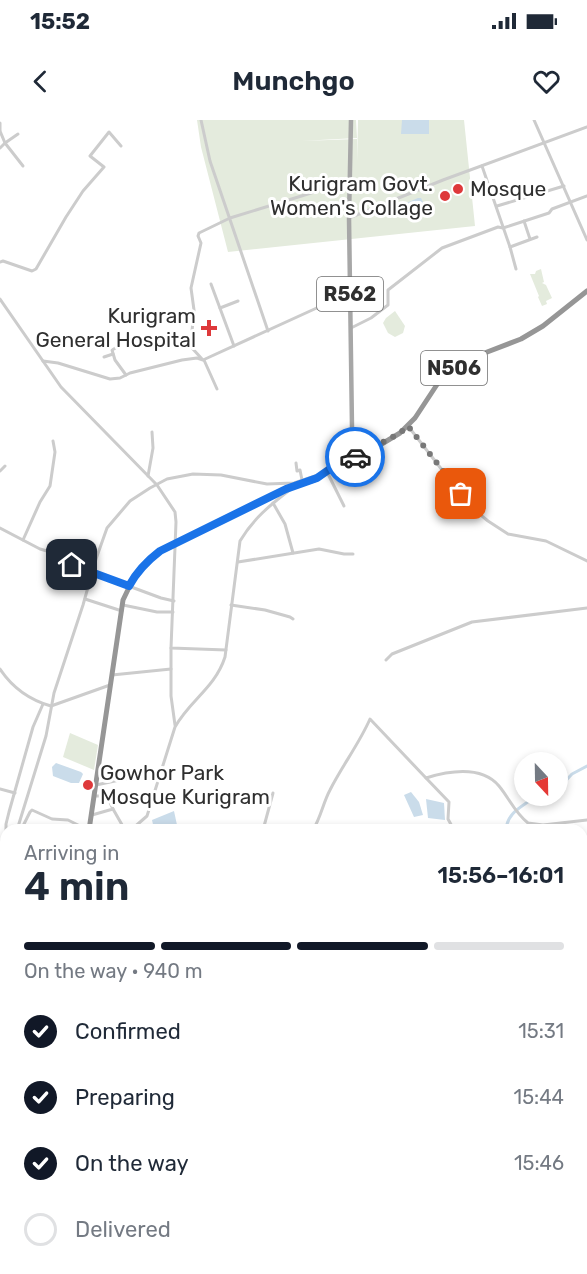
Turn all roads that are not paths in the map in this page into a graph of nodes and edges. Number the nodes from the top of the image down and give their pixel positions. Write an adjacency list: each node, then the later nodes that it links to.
1 (201, 120): 19 (street)
2 (351, 120): 14 (main road, R562)
3 (534, 120): 9 (street)
4 (0, 123): 6 (street)
5 (587, 127): 9 (street)
6 (0, 130): 8 (street)
7 (18, 134): 8 (street)
8 (5, 143): 11 (street); 12 (street)
9 (545, 144): 13 (street); 15 (street)
10 (121, 146): 28 (street)
11 (0, 148)
12 (23, 166)
13 (482, 166): 18 (street); 20 (street)
14 (350, 182): 19 (street); 20 (main road, R562)
15 (564, 186): 17 (street); 18 (street)
16 (587, 196): 17 (street)
17 (570, 202): 21 (street); 23 (street)
18 (496, 207): 22 (street)
19 (230, 218): 39 (street); 45 (street)
20 (350, 218): 31 (main road, R562)
21 (524, 220): 22 (street); 25 (street)
22 (503, 228): 27 (street); 38 (street)
23 (586, 233): 26 (street)
24 (537, 237): 25 (street)
25 (528, 240): 27 (street)
26 (587, 240)
27 (510, 247): 29 (street)
28 (0, 262)
29 (516, 269)
30 (211, 284): 37 (street)
31 (350, 289): 33 (street); 34 (main road, R562)
32 (587, 291): 48 (highway, N506)
33 (344, 296): 34 (street); 39 (street)
34 (350, 298): 38 (main road, R562)
35 (0, 299): 44 (street)
36 (238, 301): 37 (street)
37 (220, 308): 41 (street)
38 (351, 328): 52 (main road, R562)
39 (267, 331): 41 (street)
40 (119, 346): 42 (street)
41 (234, 346): 45 (street)
42 (113, 354): 43 (street); 46 (street)
43 (104, 357)
44 (41, 360): 46 (street); 56 (street)
45 (203, 360): 46 (street); 47 (street)
46 (126, 375)
47 (218, 390)
48 (408, 426): 52 (highway, N506); 67 (street)
49 (152, 432): 56 (street)
50 (53, 441): 63 (street)
51 (296, 463): 57 (street)
52 (337, 464): 55 (highway)
53 (5, 466): 54 (street)
54 (0, 471)
55 (328, 471): 57 (street); 59 (highway); 61 (street)
56 (148, 476): 58 (street)
57 (302, 480): 58 (street)
58 (157, 485): 64 (street); 69 (street)
59 (295, 486): 60 (street); 64 (highway)
60 (273, 503): 65 (street); 68 (street)
61 (344, 506)
62 (0, 528): 63 (street)
63 (23, 540): 69 (street)
64 (175, 543): 70 (highway); 72 (street)
65 (293, 554): 66 (street); 68 (street)
66 (352, 554)
67 (587, 561)
68 (238, 562): 73 (street)
69 (92, 573): 70 (street); 71 (street)
70 (129, 586): 72 (street); 74 (highway)
71 (85, 599): 74 (street); 86 (street)
72 (174, 601): 76 (street)
73 (231, 606): 77 (street); 79 (street)
74 (122, 608): 76 (street); 83 (highway)
75 (587, 608): 80 (street)
76 (173, 612): 78 (street)
77 (293, 620)
78 (171, 648): 79 (street); 82 (street)
79 (226, 650): 87 (street)
80 (386, 660)
81 (0, 669): 85 (street)
82 (171, 669): 83 (street); 87 (street)
83 (112, 675): 84 (highway)
84 (111, 684): 86 (street); 91 (highway)
85 (43, 704): 86 (street); 95 (street)
86 (51, 706): 101 (street)
87 (175, 727): 88 (street)
88 (162, 775): 91 (street); 106 (street)
89 (426, 778): 108 (street); 109 (street); 110 (street)
90 (0, 783): 93 (street)
91 (95, 785): 96 (highway)
92 (0, 789): 93 (street)
93 (5, 790): 95 (street)
94 (273, 793): 107 (street)
95 (15, 794): 100 (street)
96 (94, 796): 97 (street); 98 (highway)
97 (113, 809): 98 (street); 105 (street)
98 (91, 815): 104 (highway)
99 (587, 820): 111 (street)
100 (6, 824)
101 (21, 824)
102 (23, 824): 103 (street)
103 (76, 824)
104 (89, 824)
105 (122, 824)
106 (138, 824)
107 (265, 824)
108 (316, 824)
109 (451, 824)
110 (528, 824)
111 (560, 824)

